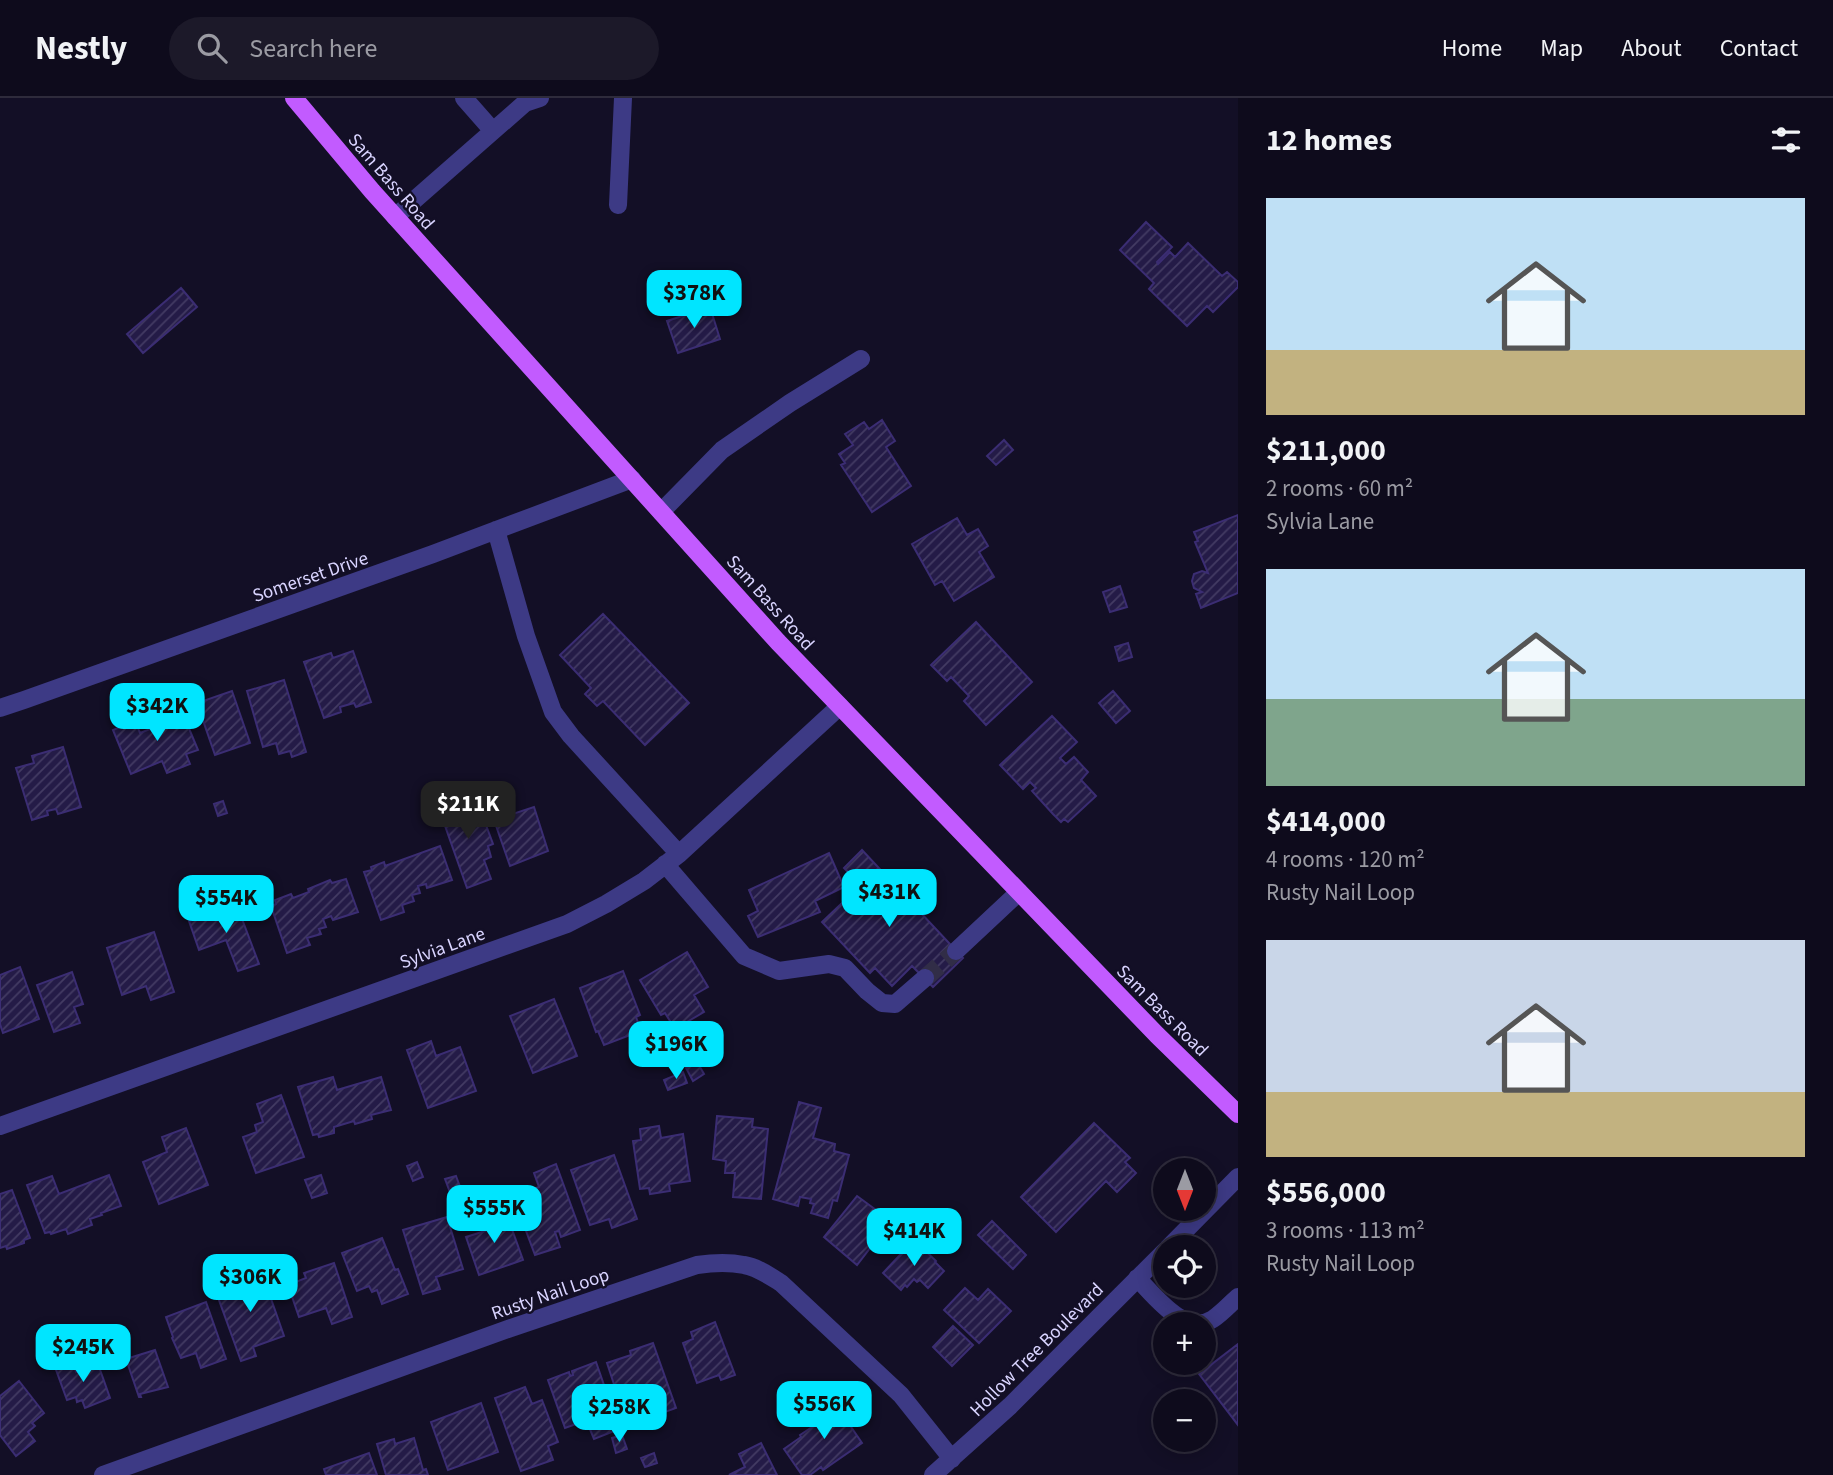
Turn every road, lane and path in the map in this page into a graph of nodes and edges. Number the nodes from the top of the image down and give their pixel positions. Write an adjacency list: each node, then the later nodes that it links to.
1 (294, 98): 7 (main road, Sam Bass Road)
2 (464, 98): 5 (street)
3 (540, 98): 5 (street)
4 (623, 98): 6 (street)
5 (493, 131): 7 (street)
6 (618, 205)
7 (394, 216): 9 (main road, Sam Bass Road)
8 (861, 359): 10 (street)
9 (632, 479): 10 (main road, Sam Bass Road); 11 (street, Somerset Drive)
10 (661, 512): 12 (main road, Sam Bass Road)
11 (496, 530): 13 (street, Somerset Drive); 14 (street)
12 (840, 706): 14 (street, Sylvia Lane); 15 (main road, Sam Bass Road)
13 (0, 708)
14 (672, 859): 17 (street); 19 (street, Sylvia Lane)
15 (1019, 892): 16 (street); 18 (main road, Sam Bass Road)
16 (956, 951)
17 (925, 978)
18 (1238, 1114)
19 (0, 1126)
20 (1238, 1177): 21 (street, Hollow Tree Boulevard)
21 (1181, 1235)
22 (1153, 1263): 23 (street, Hollow Tree Boulevard)
23 (1137, 1278): 24 (street); 25 (street, Hollow Tree Boulevard)
24 (1238, 1297)
25 (952, 1459): 26 (street, Rusty Nail Loop); 27 (street, Hollow Tree Boulevard)
26 (103, 1475)
27 (933, 1475)

